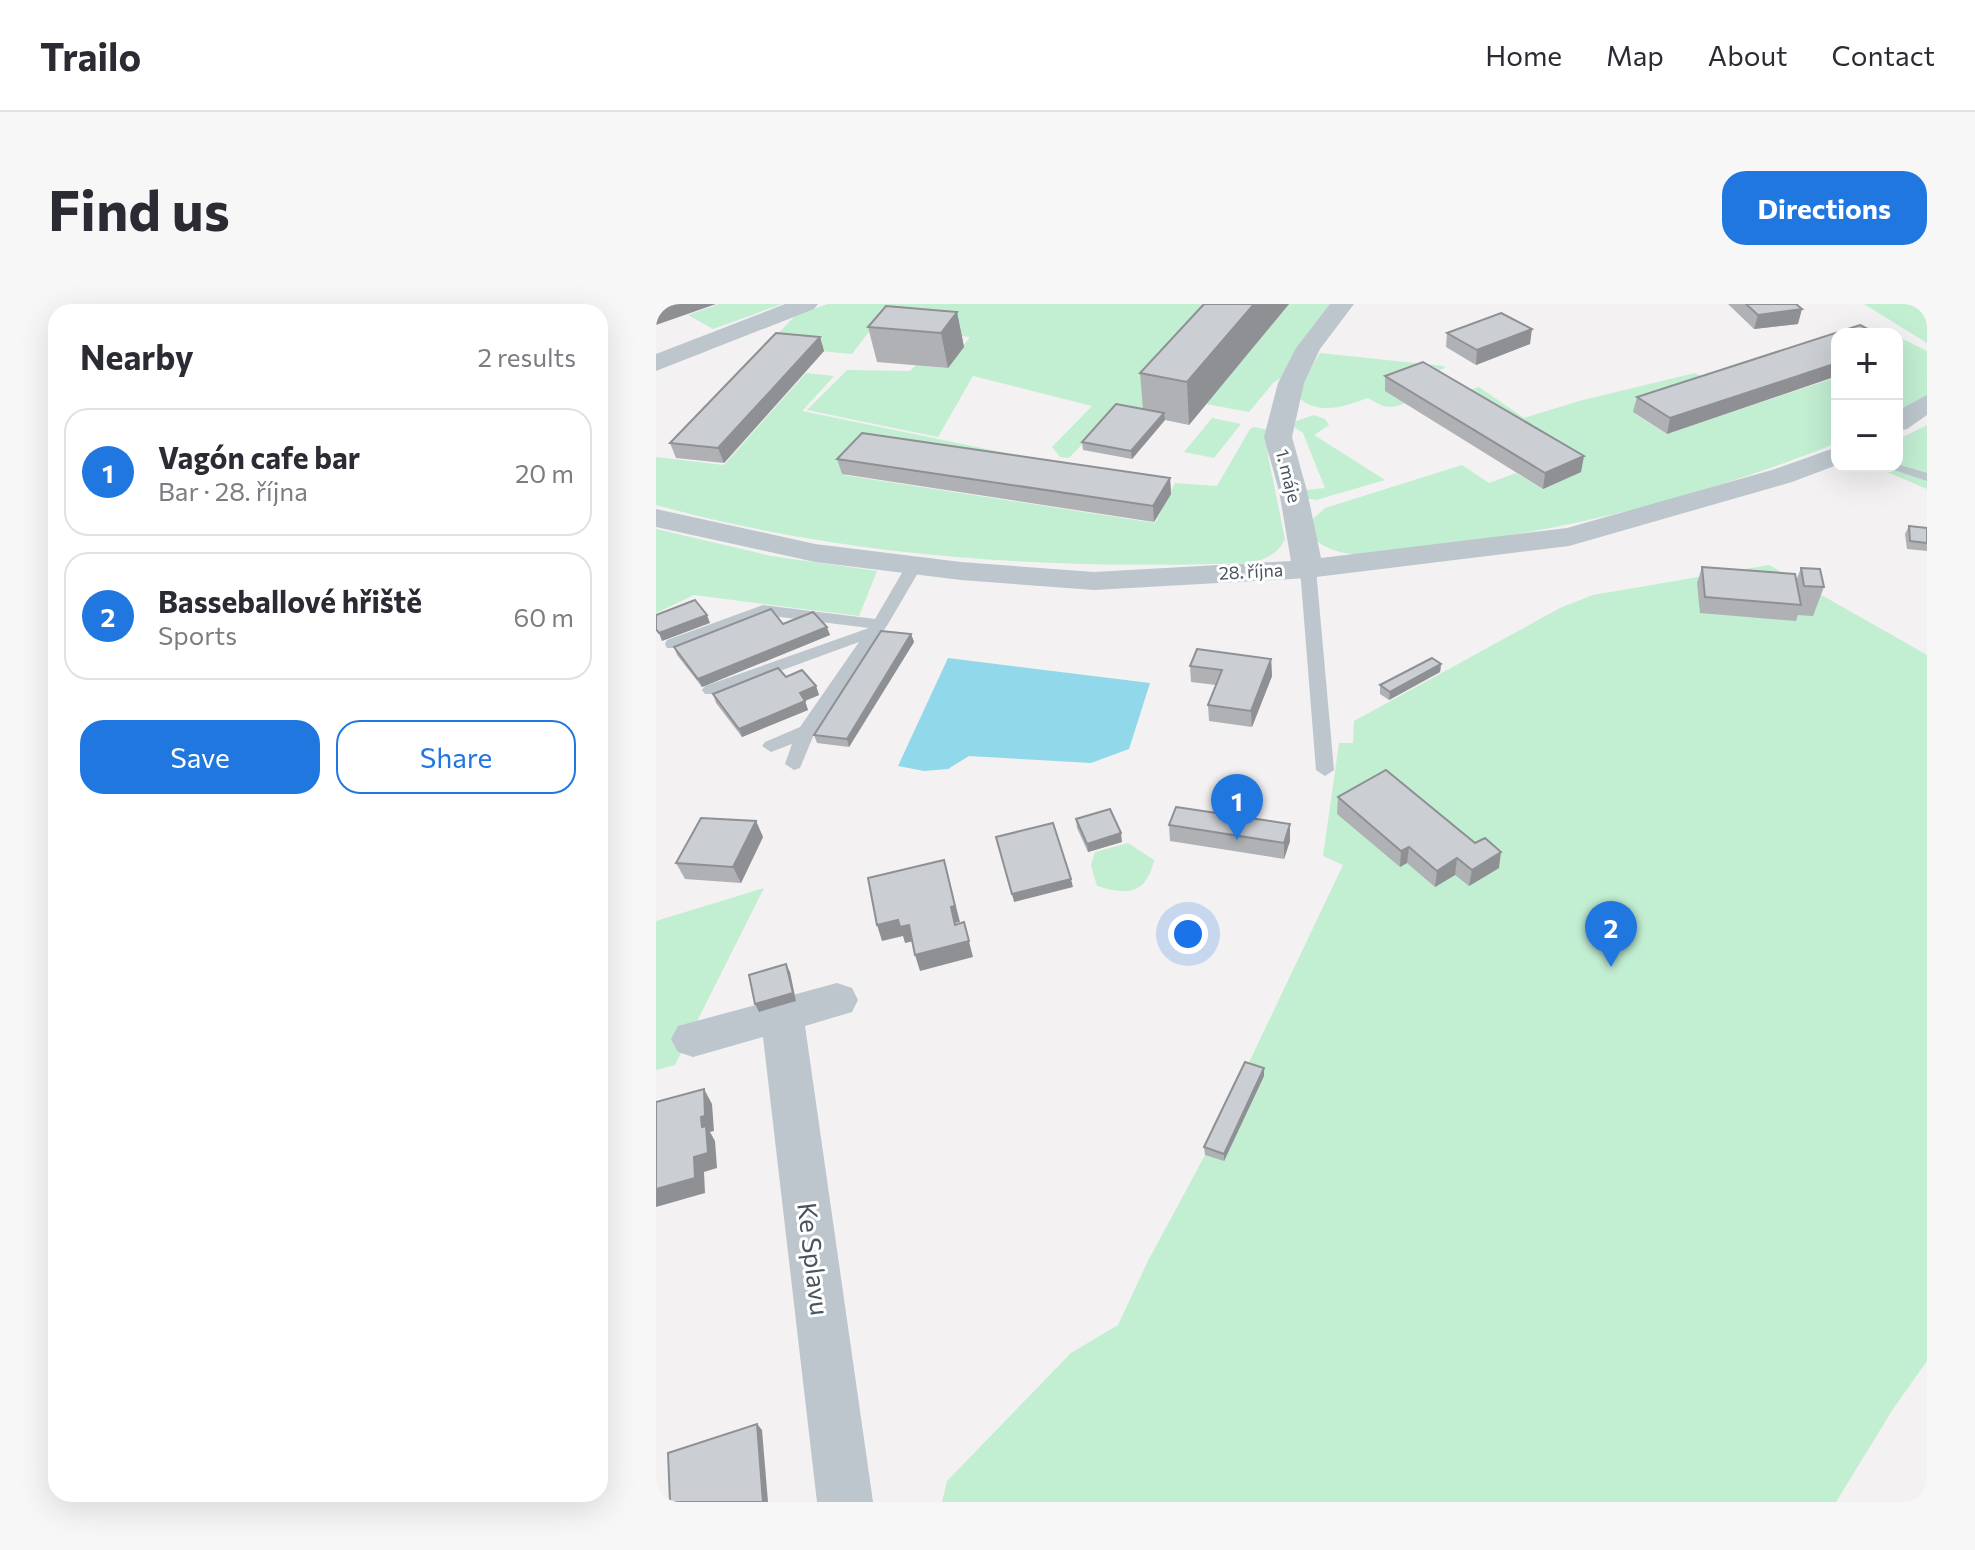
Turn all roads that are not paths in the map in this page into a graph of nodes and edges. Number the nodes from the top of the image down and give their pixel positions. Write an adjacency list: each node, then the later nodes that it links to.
1 (806, 304): 3 (street)
2 (1342, 304): 11 (street, 1. máje)
3 (656, 363)
4 (1927, 403): 5 (street)
5 (1903, 419)
6 (1831, 457): 11 (street, 28. října)
7 (1903, 470): 8 (lane)
8 (1927, 477)
9 (656, 518): 10 (street, 28. října)
10 (914, 566): 11 (street, 28. října); 12 (lane)
11 (1308, 569): 18 (lane)
12 (878, 628): 13 (lane); 14 (lane); 15 (lane)
13 (673, 644)
14 (711, 690)
15 (806, 731): 16 (lane); 17 (lane)
16 (771, 746)
17 (794, 764)
18 (1325, 770)
19 (837, 1000): 20 (street)
20 (782, 1015): 21 (street); 22 (street, Ke Splavu)
21 (693, 1039)
22 (845, 1502)

